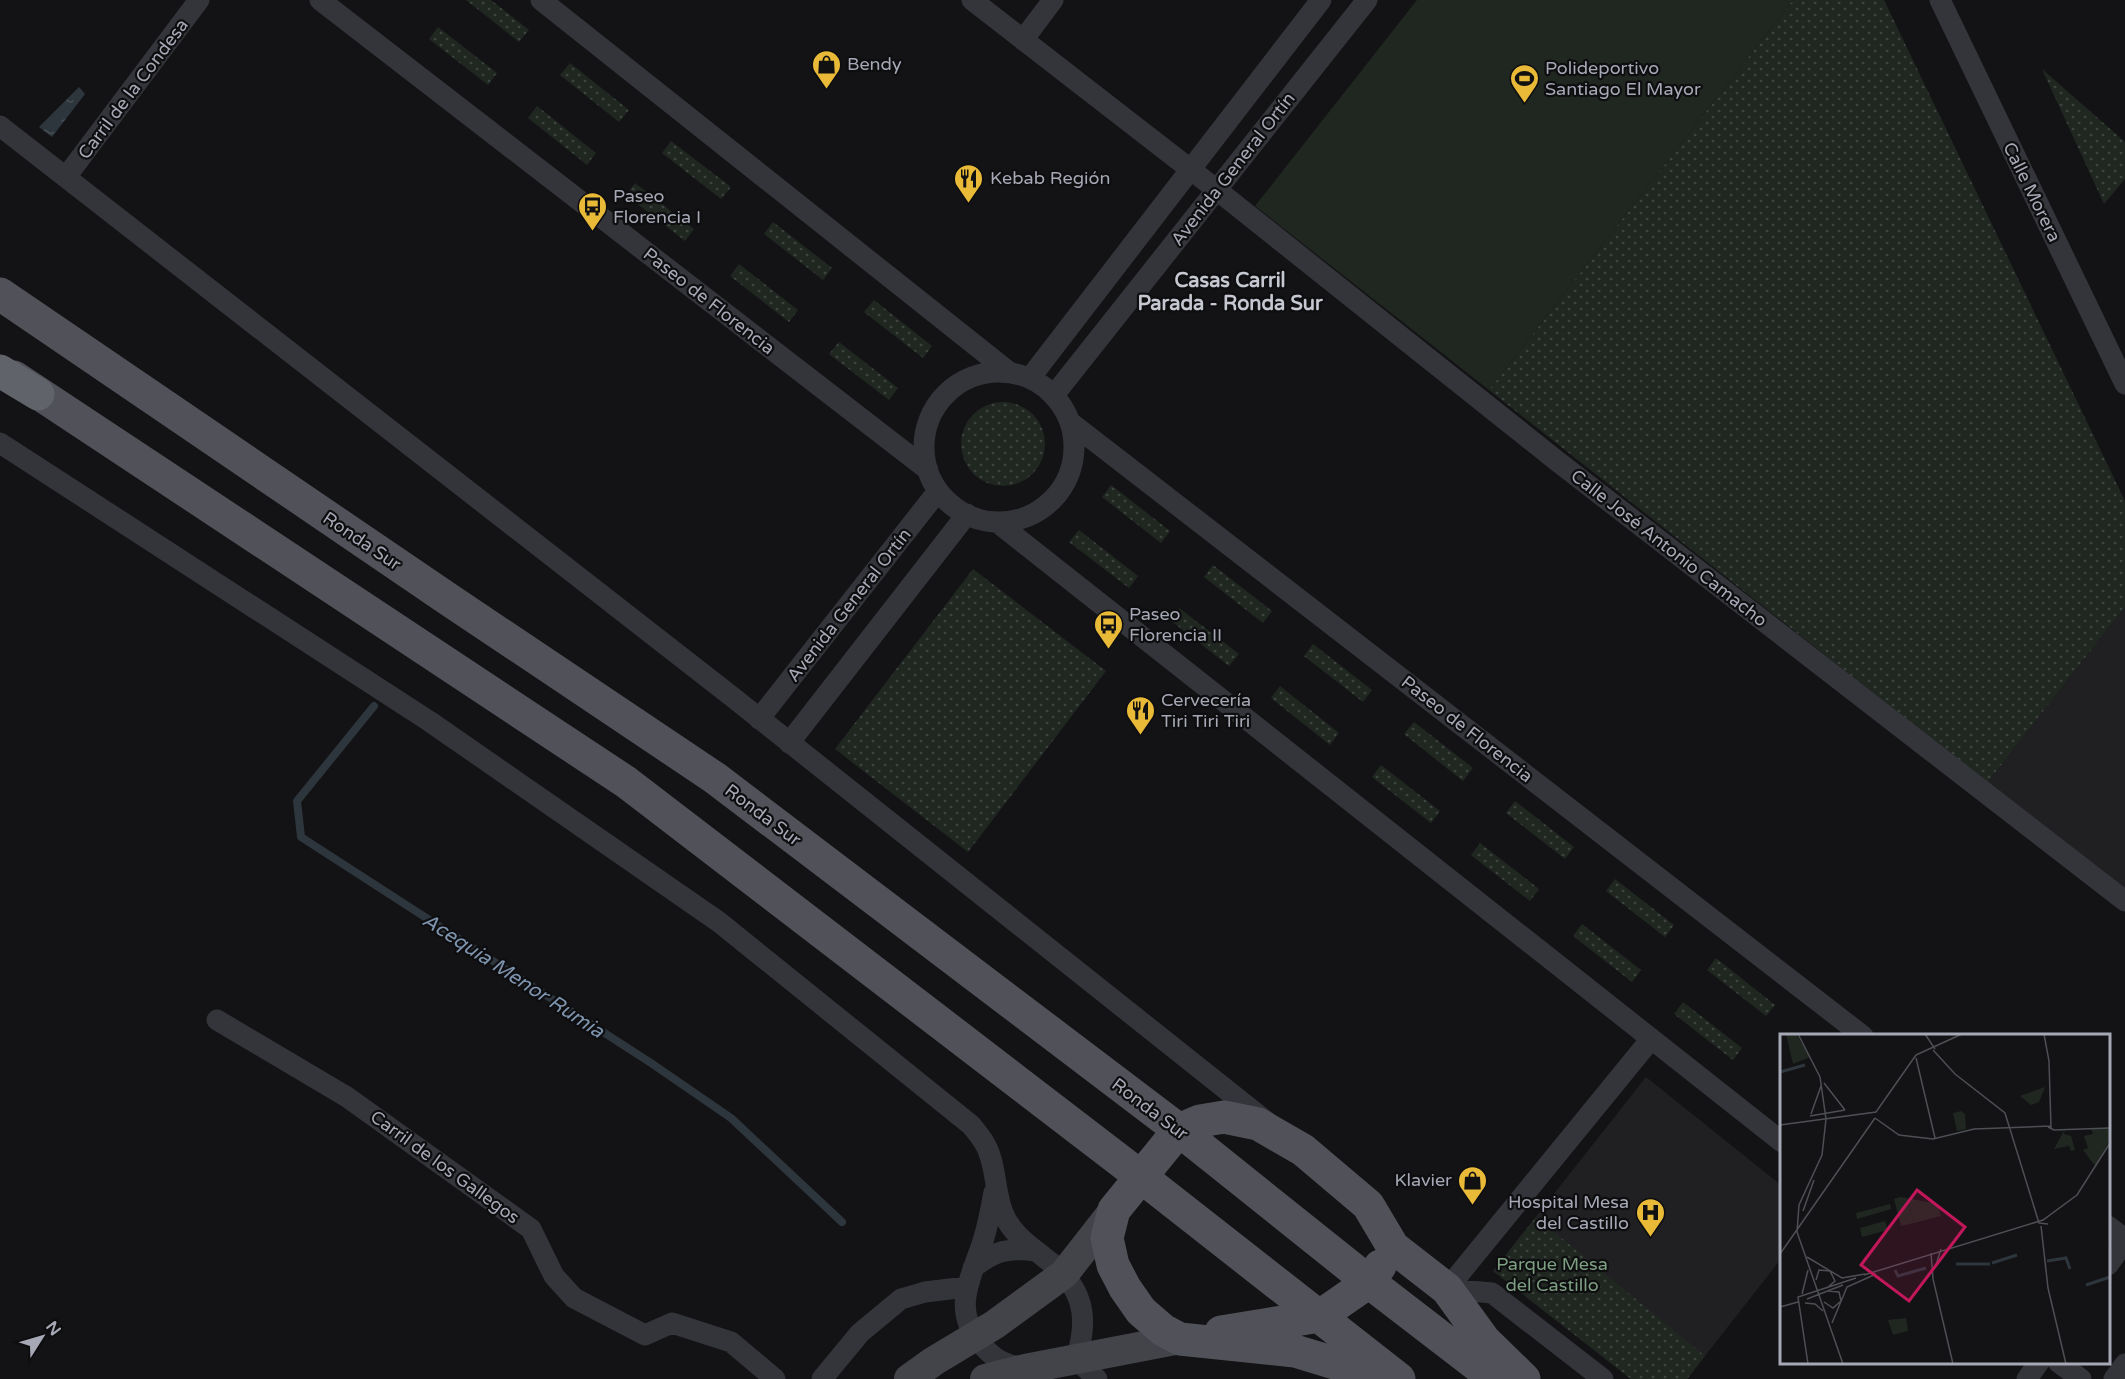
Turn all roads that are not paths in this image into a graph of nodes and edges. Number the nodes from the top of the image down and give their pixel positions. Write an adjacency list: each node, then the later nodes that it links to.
1 (199, 0): 12 (street, Carril de la Condesa)
2 (320, 0): 23 (street, Paseo de Florencia)
3 (541, 0): 16 (street)
4 (972, 0): 9 (street)
5 (1053, 0): 9 (street)
6 (1321, 0): 11 (street, Avenida General Ortín)
7 (1367, 0): 13 (street, Avenida General Ortín)
8 (1940, 0): 18 (street, Calle Morera)
9 (1023, 40): 11 (street)
10 (0, 126): 12 (street)
11 (1190, 169): 13 (street, Calle José Antonio Camacho); 17 (street, Avenida General Ortín)
12 (66, 177): 27 (street)
13 (1217, 190): 20 (street, Avenida General Ortín); 29 (street, Calle José Antonio Camacho)
14 (0, 294): 33 (main road, Ronda Sur)
15 (0, 369): 19 (highway)
16 (1009, 372): 17 (street); 23 (street)
17 (1030, 378): 20 (street)
18 (2125, 384)
19 (38, 394): 36 (main road)
20 (1054, 395): 21 (street)
21 (1070, 422): 26 (street); 31 (street, Paseo de Florencia)
22 (0, 443): 37 (street)
23 (928, 470): 24 (street)
24 (938, 491): 25 (street); 27 (street, Avenida General Ortín)
25 (967, 514): 26 (street); 28 (street, Avenida General Ortín)
26 (997, 522): 32 (street)
27 (759, 719): 28 (street)
28 (789, 742): 35 (street)
29 (2125, 901)
30 (217, 1020): 56 (street, Carril de los Gallegos)
31 (1862, 1034)
32 (1651, 1039): 34 (street); 47 (street)
33 (1179, 1130): 35 (main road); 36 (main road); 46 (main road, Ronda Sur)
34 (1780, 1140)
35 (1303, 1150): 41 (main road)
36 (1140, 1176): 38 (main road); 48 (main road)
37 (995, 1185): 42 (street); 45 (street)
38 (1114, 1210): 44 (main road); 50 (main road)
39 (2110, 1227): 40 (street)
40 (2125, 1240): 43 (street)
41 (1394, 1247): 46 (main road); 47 (main road)
42 (1037, 1251): 44 (street); 45 (street)
43 (2110, 1263)
44 (1064, 1274): 49 (main road); 55 (street)
45 (970, 1278): 49 (street); 57 (street)
46 (1369, 1281): 48 (main road); 62 (main road, Ronda Sur)
47 (1447, 1289): 63 (main road); 64 (street)
48 (1320, 1316): 50 (main road); 61 (main road)
49 (975, 1337): 54 (street); 58 (main road)
50 (1180, 1339): 55 (main road); 60 (main road)
51 (2038, 1364): 65 (street)
52 (2061, 1364): 66 (street)
53 (2125, 1364): 67 (street)
54 (1025, 1369): 55 (main road); 59 (main road)
55 (1087, 1369)
56 (775, 1379)
57 (822, 1379)
58 (909, 1379)
59 (985, 1379)
60 (1379, 1379)
61 (1400, 1379)
62 (1495, 1379)
63 (1524, 1379)
64 (1603, 1379)
65 (2027, 1379)
66 (2080, 1379)
67 (2114, 1379)

